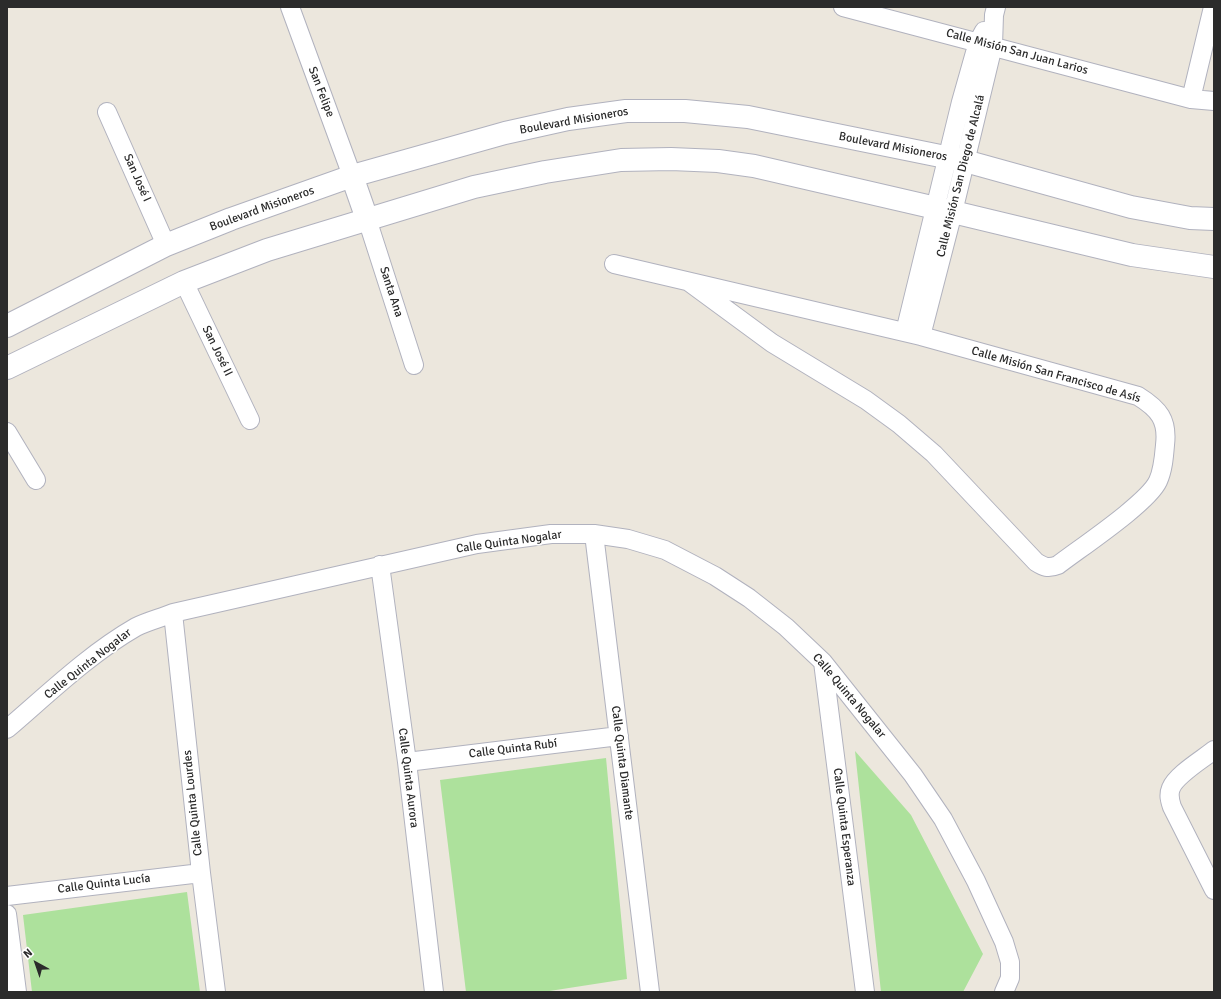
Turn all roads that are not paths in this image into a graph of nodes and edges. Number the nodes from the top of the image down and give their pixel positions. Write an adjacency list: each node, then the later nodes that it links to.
1 (290, 7): 10 (street, San Felipe)
2 (843, 7): 5 (street, Calle Misión San Juan Larios)
3 (1213, 7): 6 (street)
4 (995, 11): 5 (street, Calle Misión San Diego de Alcalá)
5 (985, 44): 6 (street, Calle Misión San Juan Larios); 9 (street, Calle Misión San Diego de Alcalá)
6 (1191, 99): 7 (street, Calle Misión San Juan Larios)
7 (1214, 101)
8 (107, 112): 14 (street, San José I)
9 (956, 160): 10 (street, Boulevard Misioneros); 11 (street, Calle Misión San Diego de Alcalá); 13 (street, Boulevard Misioneros)
10 (352, 176): 12 (street); 14 (street, Boulevard Misioneros)
11 (944, 210): 12 (street); 16 (street); 20 (street, Calle Misión San Diego de Alcalá)
12 (367, 219): 17 (street); 21 (street, Santa Ana)
13 (1214, 219)
14 (166, 245): 19 (street, Boulevard Misioneros)
15 (614, 264): 18 (street, Calle Misión San Francisco de Asís)
16 (1214, 267)
17 (184, 282): 22 (street); 23 (street, San José II)
18 (688, 282): 20 (street, Calle Misión San Francisco de Asís); 20 (street, Calle Misión San Francisco de Asís)
19 (7, 326)
20 (913, 334)
21 (414, 365)
22 (7, 368)
23 (250, 420)
24 (7, 432): 25 (street)
25 (36, 480)
26 (594, 534): 27 (street, Calle Quinta Nogalar); 29 (street, Calle Quinta Nogalar); 31 (street, Calle Quinta Diamante)
27 (380, 565): 28 (street, Calle Quinta Nogalar); 33 (street, Calle Quinta Aurora)
28 (174, 613): 30 (street, Calle Quinta Nogalar); 34 (street, Calle Quinta Lourdes)
29 (823, 662): 42 (street, Calle Quinta Esperanza); 43 (street, Calle Quinta Nogalar)
30 (7, 729)
31 (619, 736): 33 (street, Calle Quinta Rubí); 41 (street, Calle Quinta Diamante)
32 (1214, 750): 35 (street)
33 (407, 762): 40 (street, Calle Quinta Aurora)
34 (201, 873): 36 (street, Calle Quinta Lucía); 39 (street, Calle Quinta Lourdes)
35 (1214, 890)
36 (7, 896)
37 (7, 914): 38 (street)
38 (17, 992)
39 (216, 992)
40 (434, 992)
41 (650, 992)
42 (865, 992)
43 (1004, 992)

